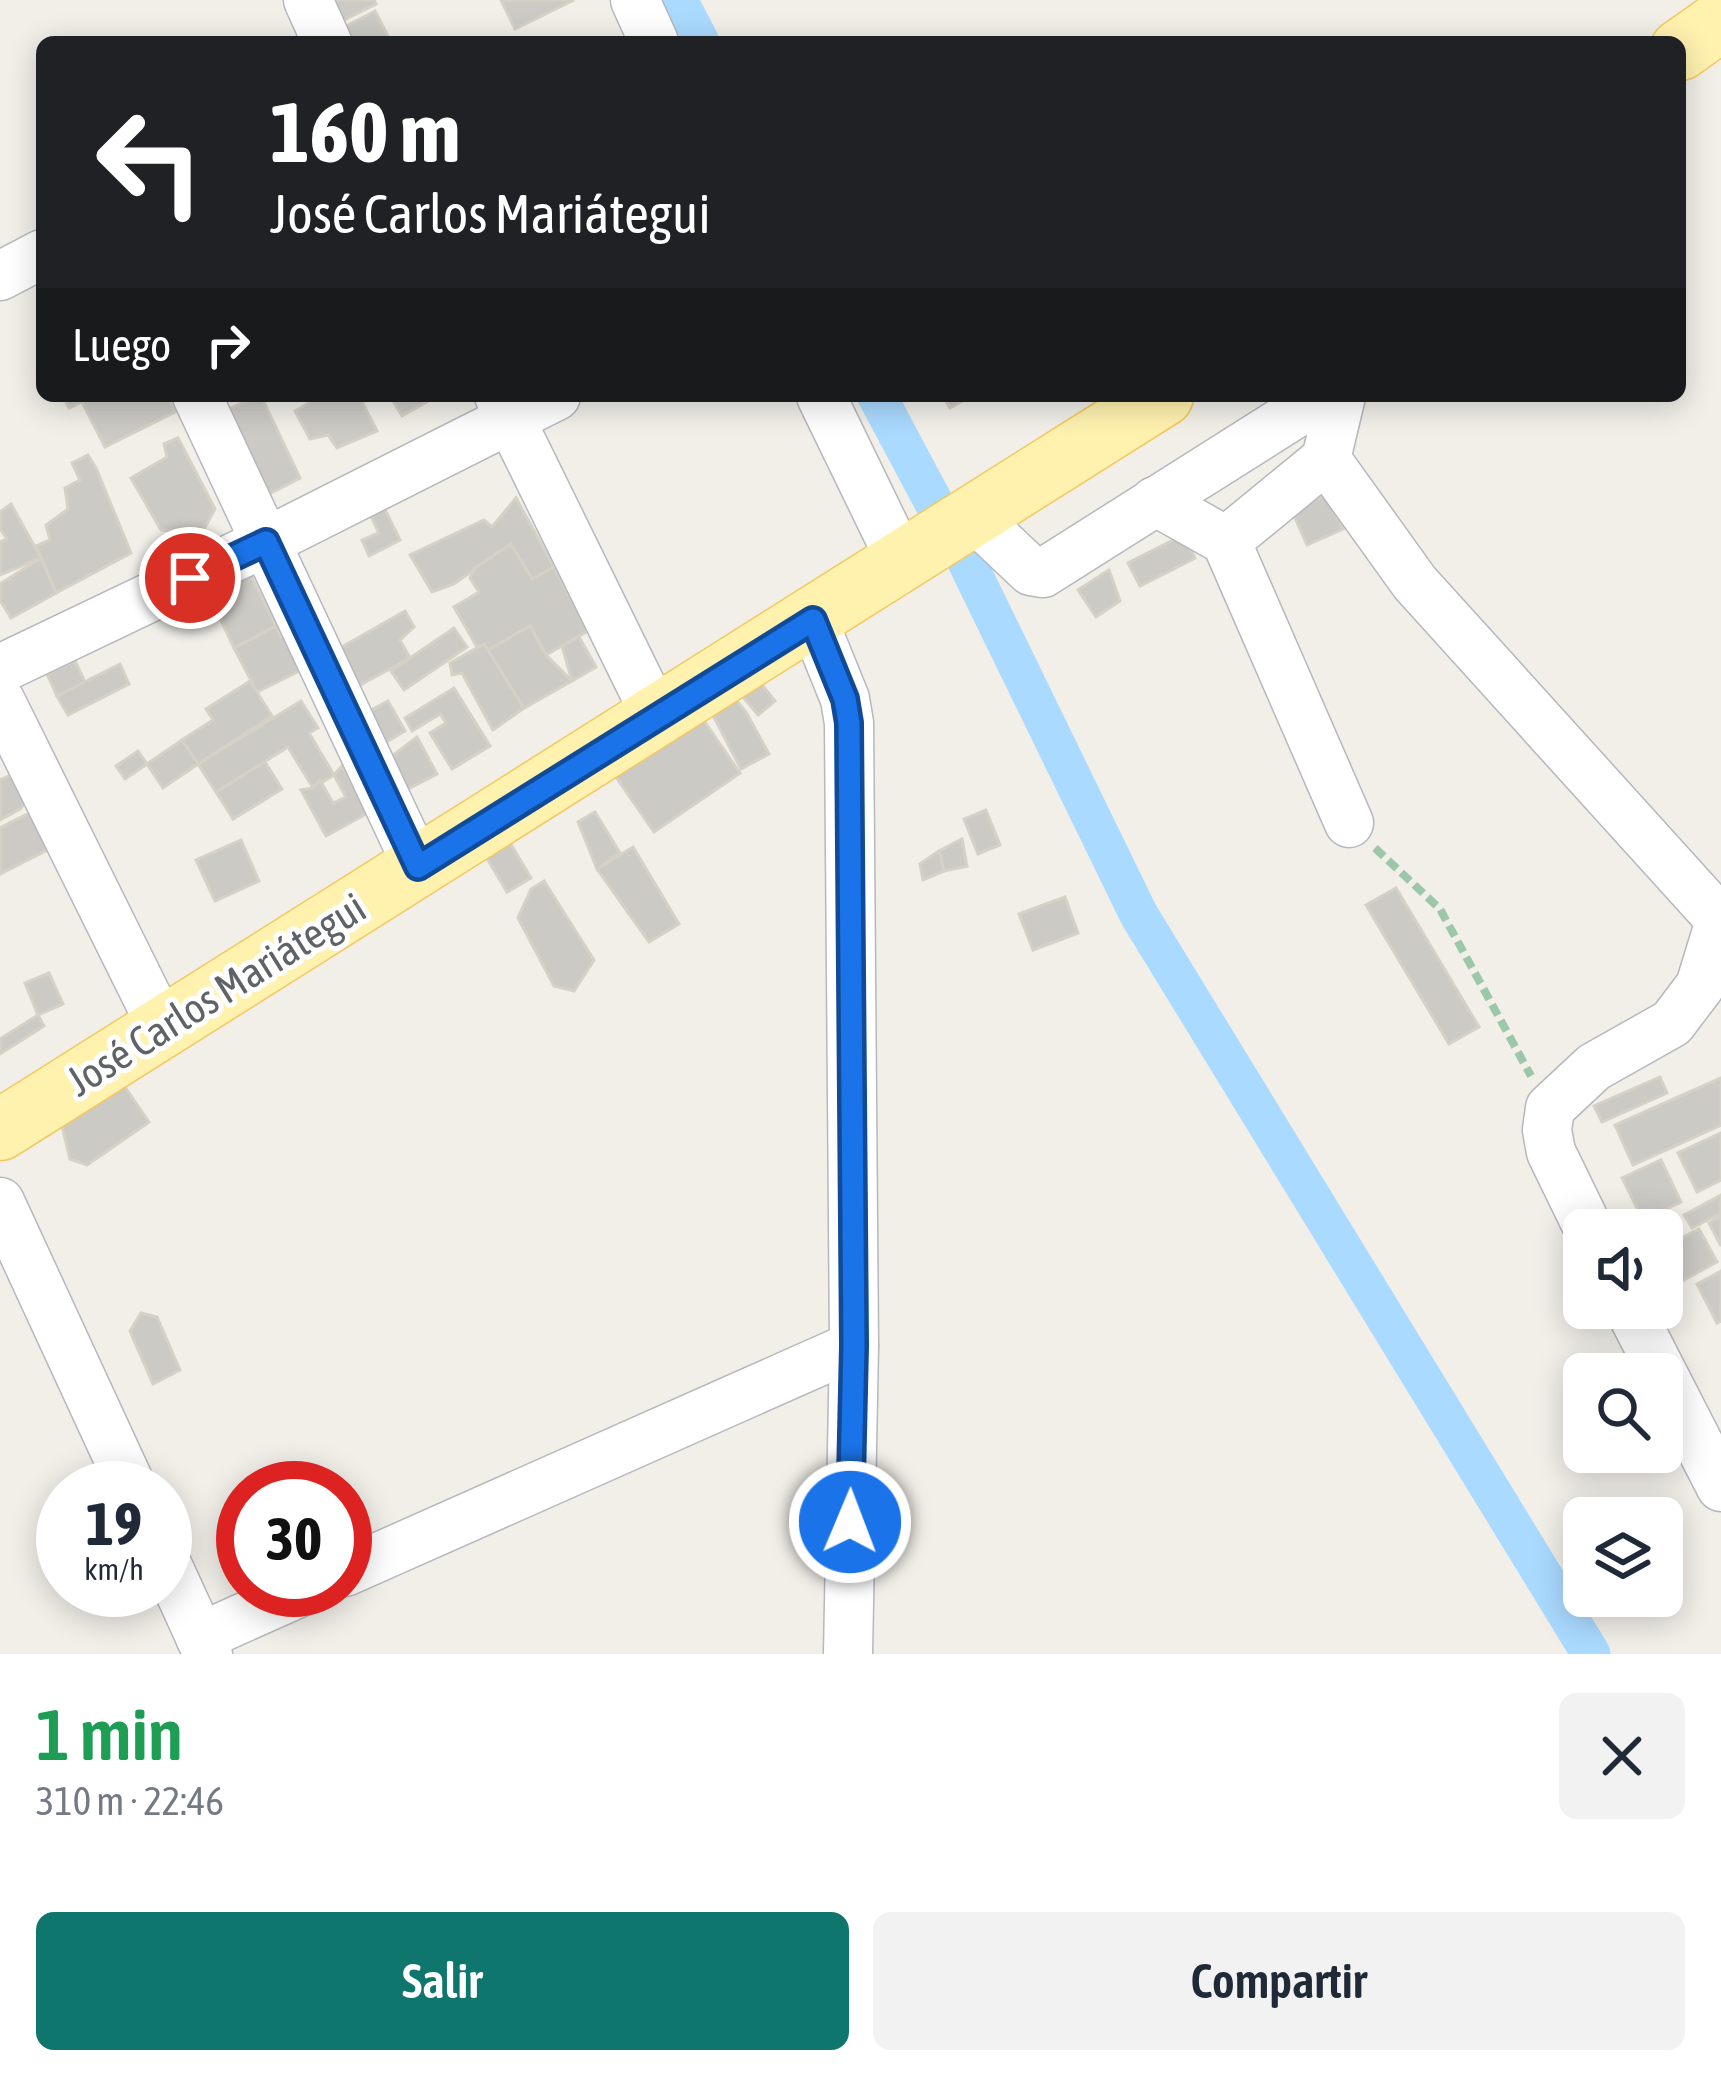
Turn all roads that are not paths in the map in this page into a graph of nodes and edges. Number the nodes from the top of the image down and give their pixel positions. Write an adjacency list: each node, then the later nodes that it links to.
1 (308, 0): 4 (street)
2 (635, 0): 5 (street)
3 (1721, 21): 6 (main road)
4 (324, 36)
5 (652, 36)
6 (1686, 46)
7 (36, 257): 8 (street)
8 (0, 276)
9 (200, 402): 19 (street)
10 (824, 402): 20 (street)
11 (1154, 402): 17 (main road, José Carlos Mariátegui)
12 (1313, 402): 16 (street)
13 (1340, 402): 15 (street)
14 (504, 407): 19 (street); 24 (street)
15 (1326, 459): 18 (street); 27 (street)
16 (1156, 500): 17 (street); 18 (street)
17 (974, 517): 20 (main road, José Carlos Mariátegui)
18 (1226, 541): 25 (street)
19 (266, 542): 22 (street); 26 (street)
20 (902, 563): 21 (main road, José Carlos Mariátegui)
21 (813, 620): 24 (main road, José Carlos Mariátegui); 34 (street)
22 (0, 669)
23 (0, 700): 29 (street)
24 (657, 718): 26 (main road, José Carlos Mariátegui)
25 (1348, 824)
26 (418, 867): 29 (main road, José Carlos Mariátegui)
27 (1721, 921): 28 (street)
28 (1711, 995): 32 (street)
29 (162, 1027): 30 (main road, José Carlos Mariátegui)
30 (0, 1130)
31 (0, 1202): 35 (street)
32 (1579, 1209)
33 (1640, 1329): 36 (street)
34 (854, 1346): 37 (street); 41 (street)
35 (120, 1461)
36 (1721, 1486)
37 (372, 1560)
38 (191, 1617): 40 (street)
39 (255, 1617): 40 (street)
40 (204, 1645)
41 (848, 1654)

